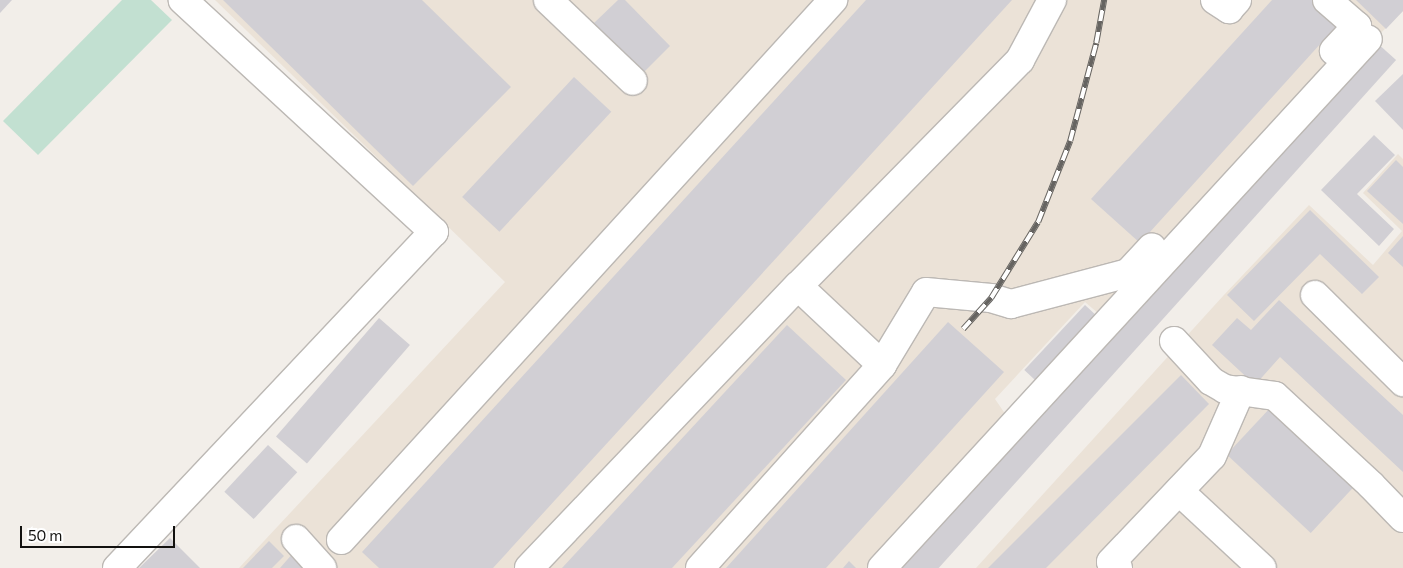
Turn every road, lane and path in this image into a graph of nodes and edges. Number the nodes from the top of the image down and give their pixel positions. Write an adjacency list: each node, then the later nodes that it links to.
1 (183, 0): 20 (lane)
2 (548, 0): 9 (lane)
3 (833, 0): 19 (lane)
4 (1052, 0): 10 (lane)
5 (1215, 0): 6 (lane)
6 (1237, 0)
7 (1327, 0): 13 (lane)
8 (1368, 39): 24 (lane)
9 (633, 81)
10 (798, 286): 13 (lane); 22 (lane)
11 (1315, 295): 14 (lane)
12 (1174, 341): 15 (lane)
13 (882, 365): 23 (lane)
14 (1403, 382)
15 (1241, 390): 16 (lane); 17 (lane)
16 (1179, 491): 25 (lane); 26 (lane)
17 (1403, 518)
18 (296, 539): 21 (lane)
19 (341, 540)
20 (116, 568)
21 (322, 568)
22 (529, 568)
23 (700, 568)
24 (882, 568)
25 (1118, 568)
26 (1262, 568)

